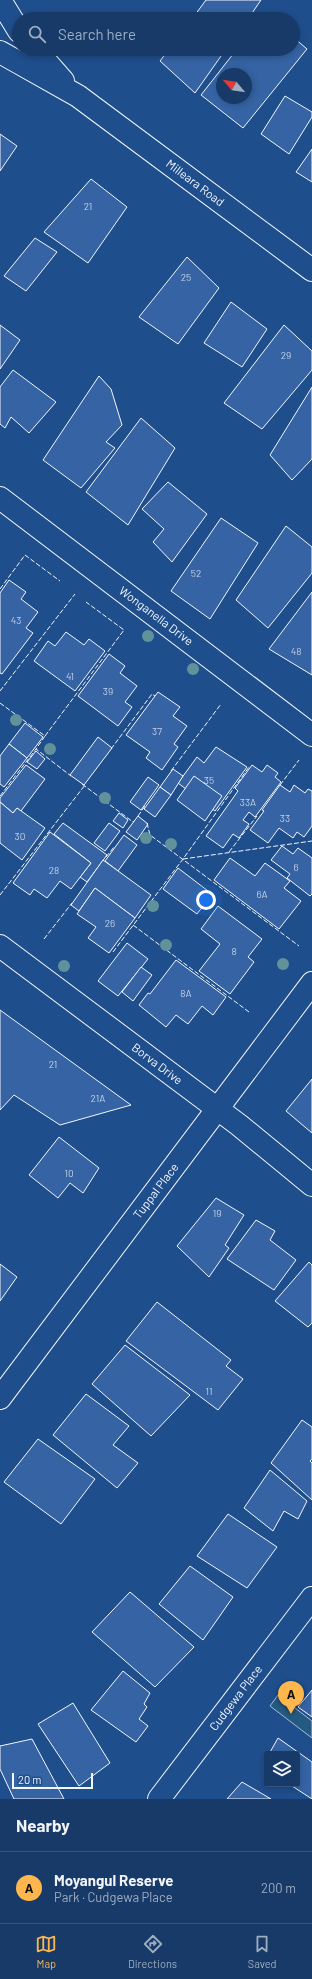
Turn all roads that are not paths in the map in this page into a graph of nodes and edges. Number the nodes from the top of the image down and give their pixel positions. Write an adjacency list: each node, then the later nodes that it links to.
1 (0, 0): 2 (street)
2 (12, 20)
3 (0, 52): 5 (street, Milleara Road)
4 (41, 56): 5 (street, Milleara Road)
5 (78, 96): 6 (street, Milleara Road)
6 (312, 270)
7 (0, 498): 8 (street, Wonganella Drive)
8 (312, 735)
9 (0, 946): 11 (street, Borva Drive)
10 (312, 983): 11 (street, Tuppal Place)
11 (217, 1109): 12 (street, Borva Drive); 13 (street, Tuppal Place)
12 (312, 1185)
13 (0, 1398)
14 (312, 1598): 15 (street, Cudgewa Place)
15 (159, 1799)

